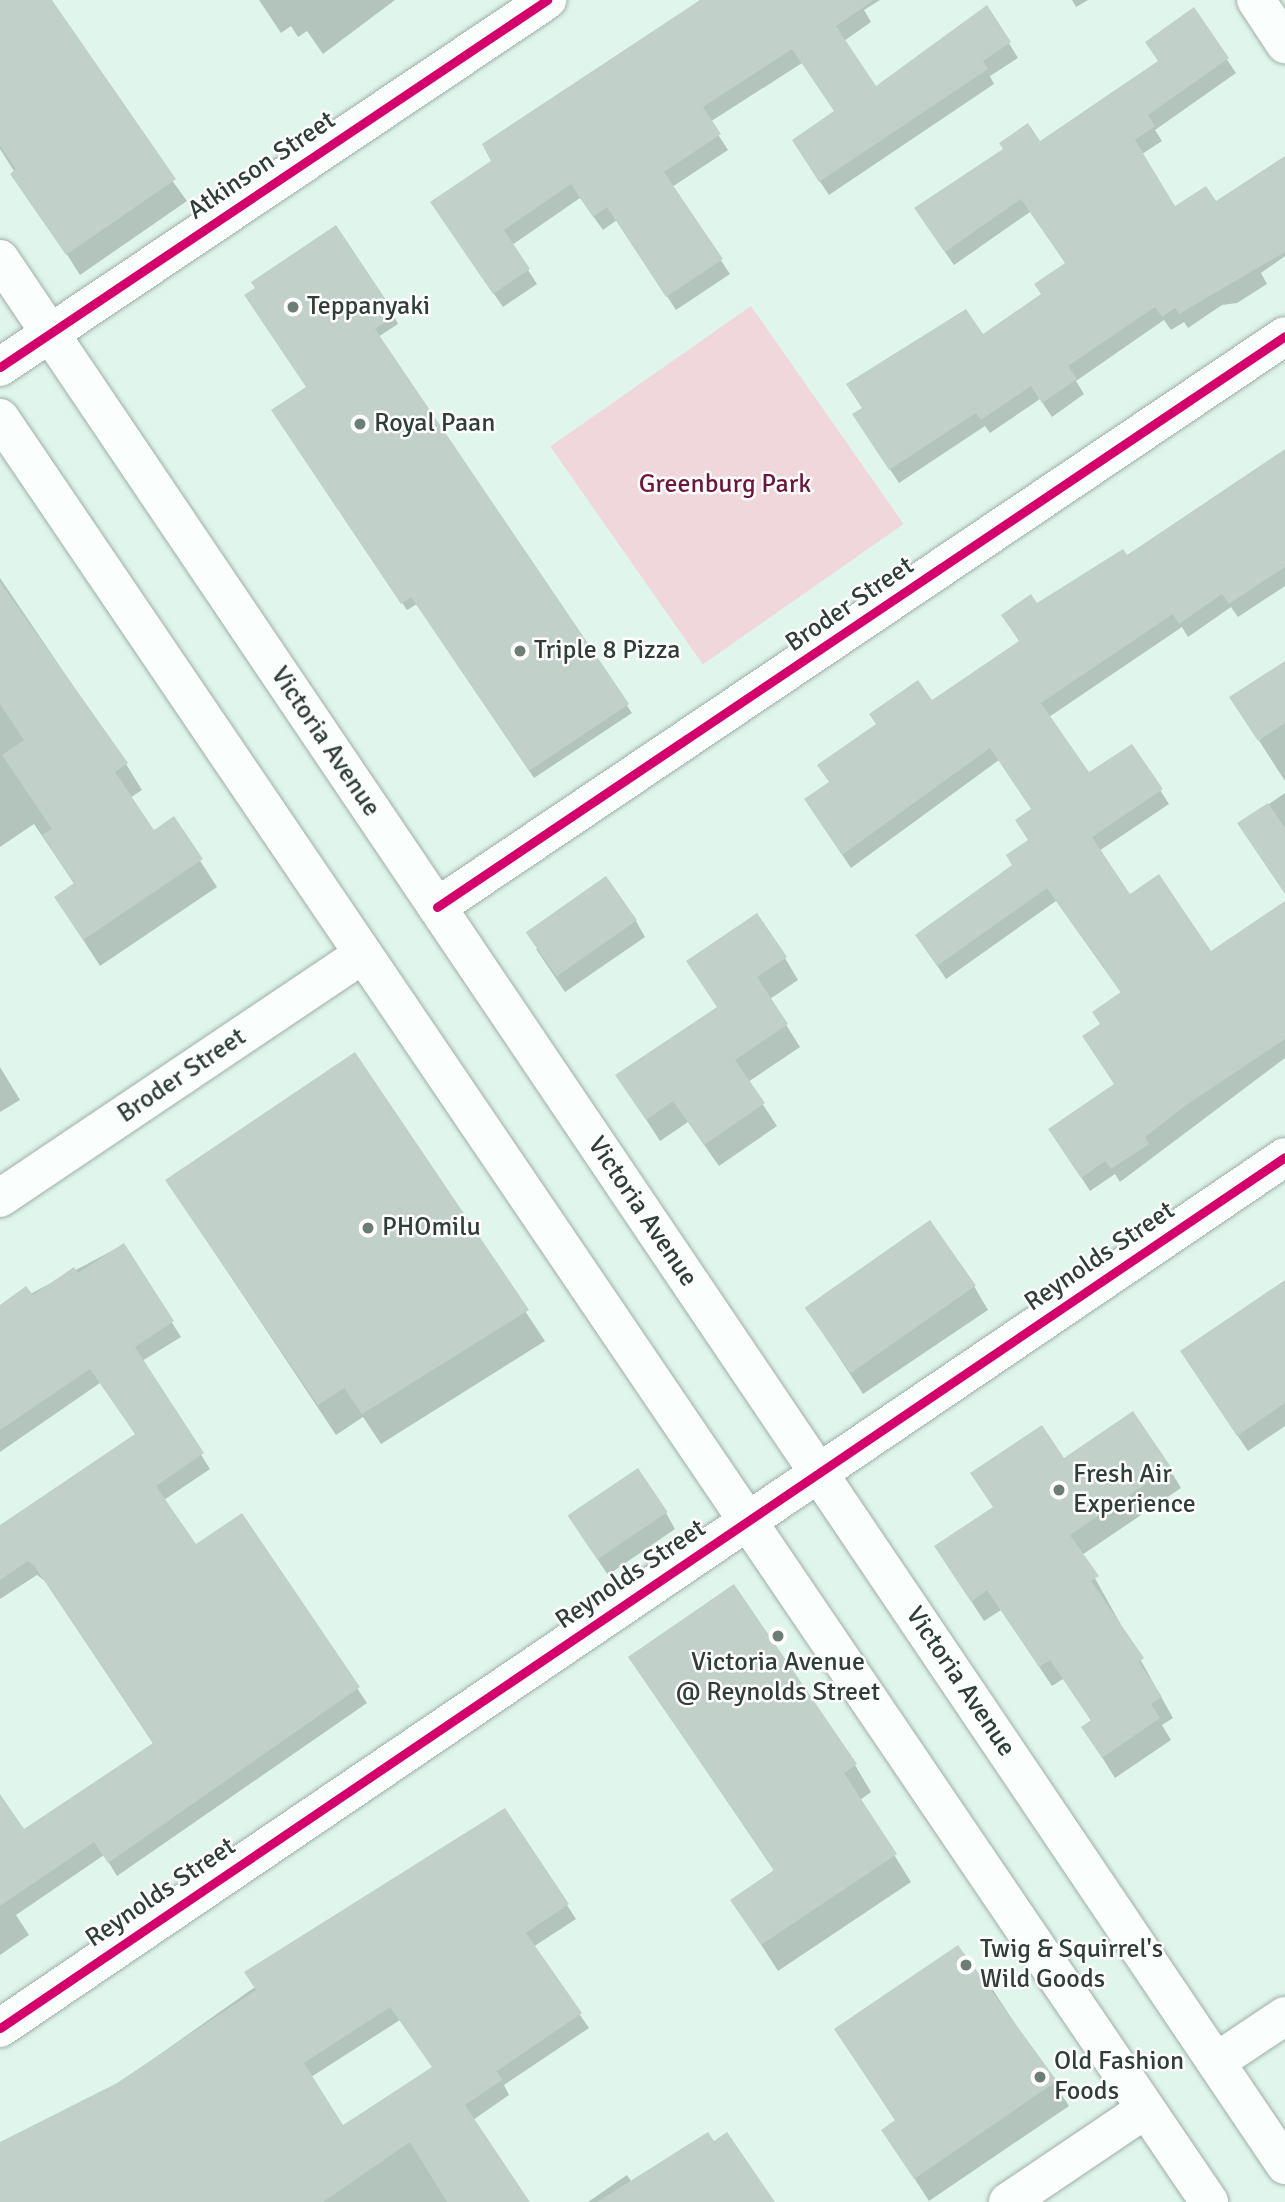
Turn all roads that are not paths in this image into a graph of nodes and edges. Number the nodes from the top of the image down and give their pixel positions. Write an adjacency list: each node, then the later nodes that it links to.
1 (547, 0): 5 (main road, Atkinson Street)
2 (1256, 0): 3 (main road)
3 (1285, 44)
4 (0, 259): 5 (main road, Victoria Avenue)
5 (50, 334): 7 (main road, Atkinson Street); 9 (main road, Victoria Avenue)
6 (1285, 336): 9 (main road, Broder Street)
7 (0, 367)
8 (0, 418): 10 (main road)
9 (437, 907): 13 (main road, Victoria Avenue)
10 (363, 954): 12 (main road, Broder Street); 14 (main road)
11 (1285, 1157): 13 (main road, Reynolds Street)
12 (0, 1198)
13 (818, 1473): 14 (main road, Reynolds Street); 17 (main road, Victoria Avenue)
14 (747, 1521): 16 (main road, Reynolds Street); 18 (main road)
15 (1285, 2015): 17 (main road)
16 (0, 2028)
17 (1216, 2062): 19 (main road, Victoria Avenue)
18 (1146, 2109): 20 (main road); 21 (main road)
19 (1285, 2165)
20 (1008, 2202)
21 (1209, 2202)

